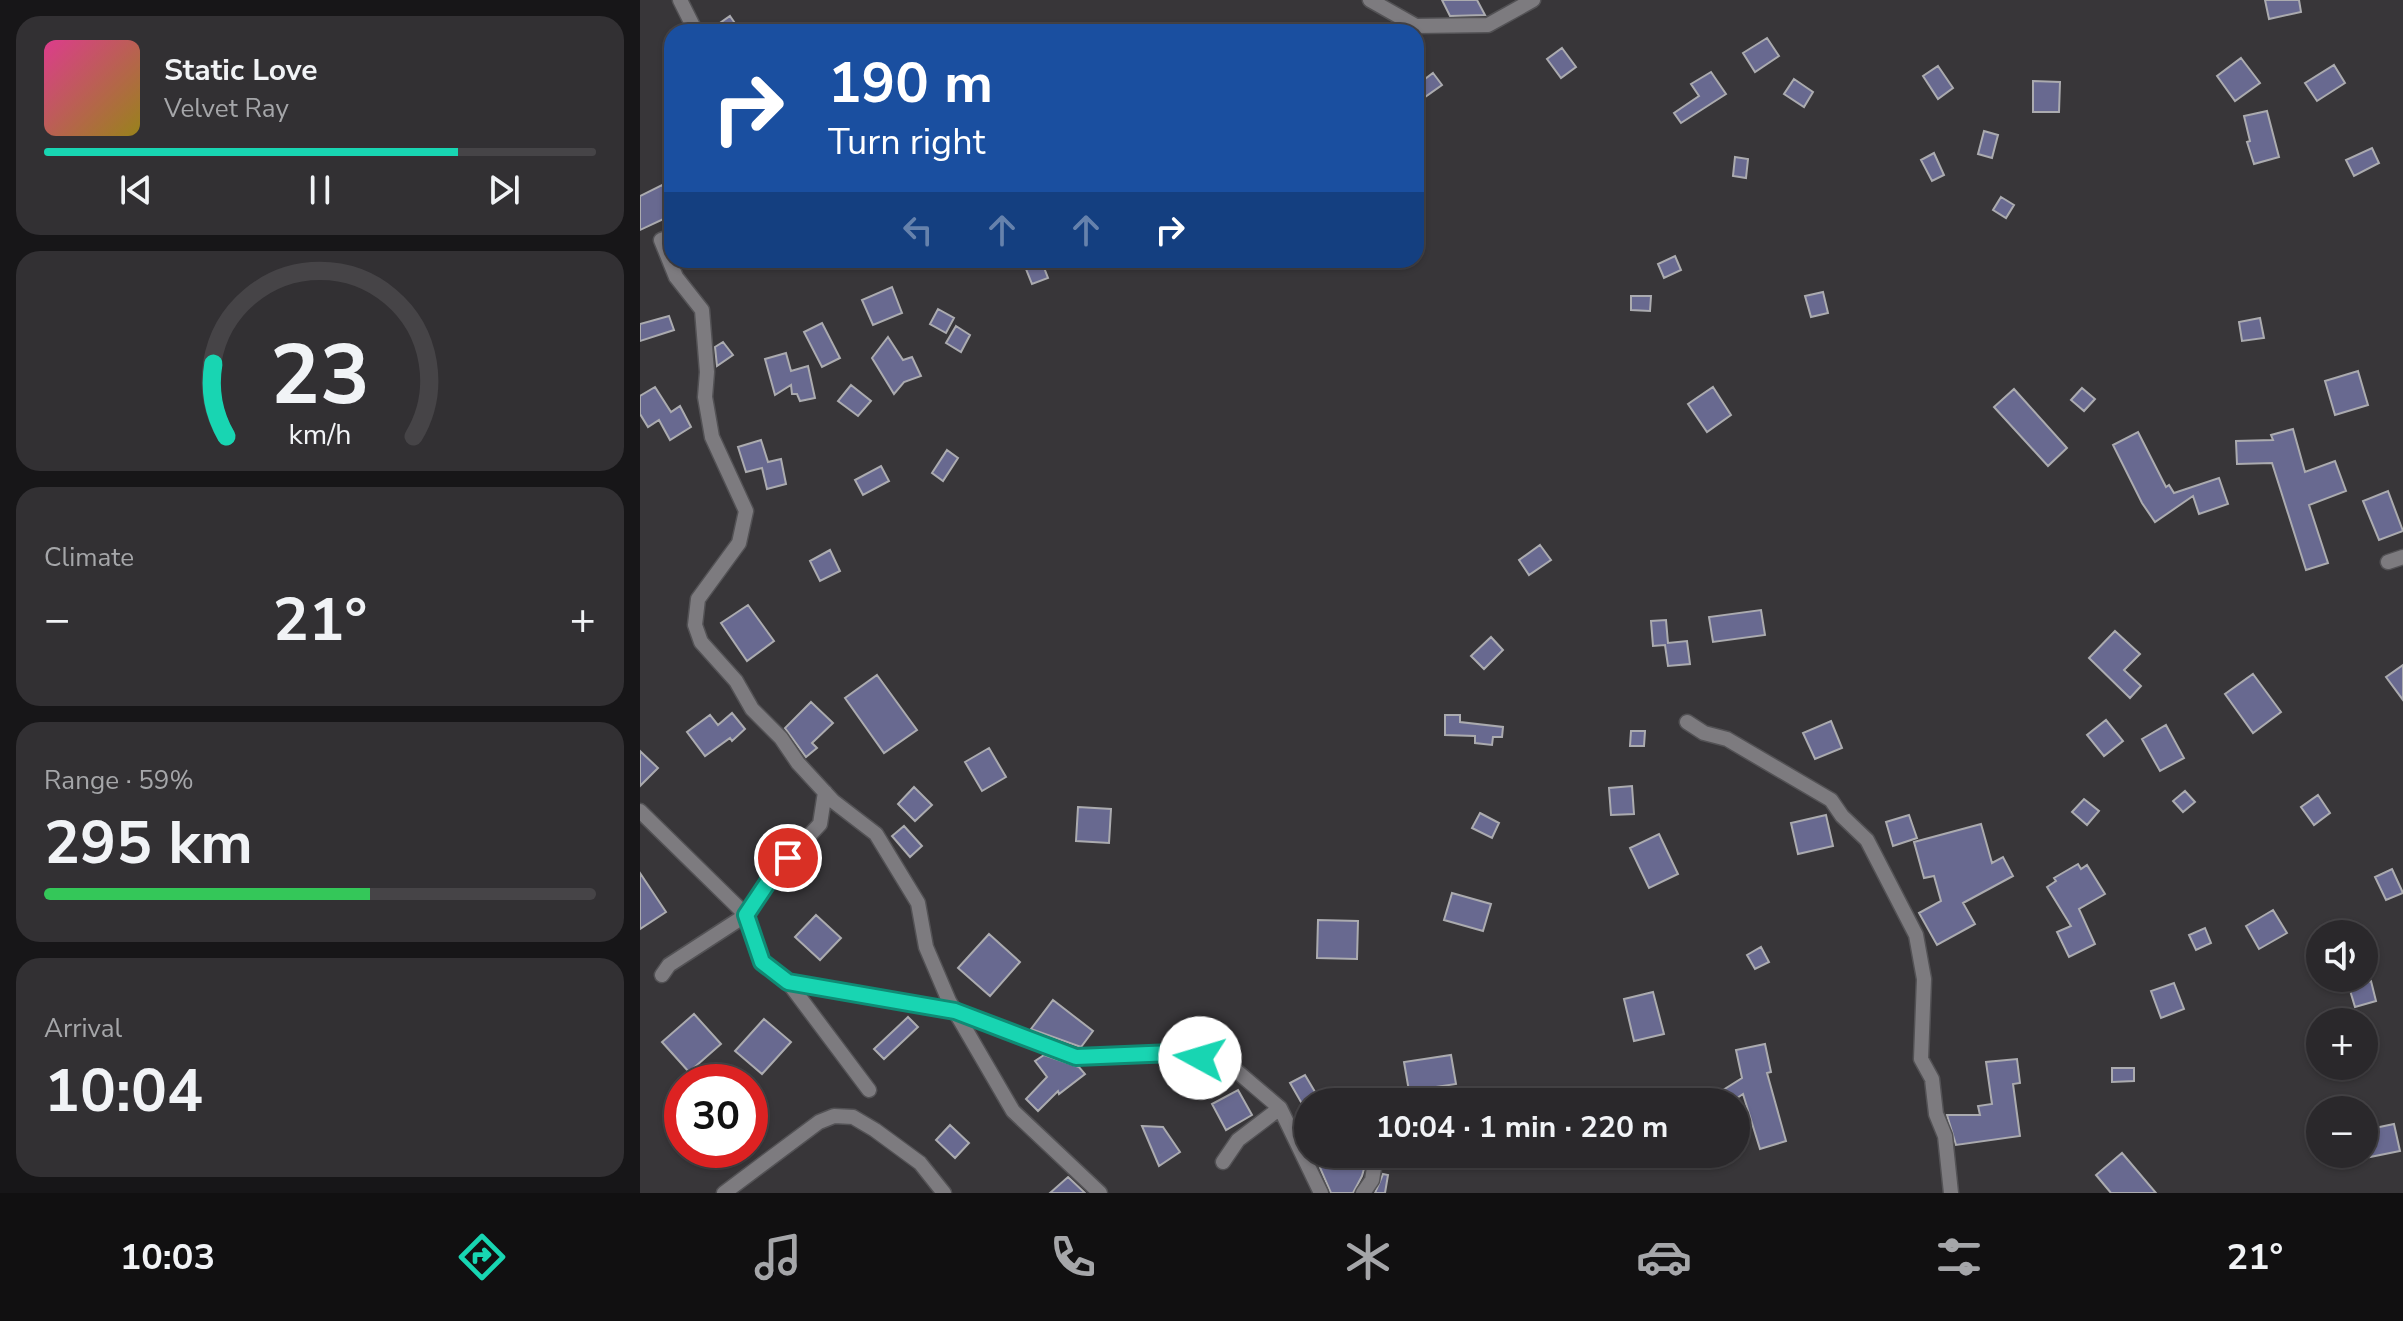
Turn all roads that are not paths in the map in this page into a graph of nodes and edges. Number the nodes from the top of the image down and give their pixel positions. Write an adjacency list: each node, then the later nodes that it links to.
1 (680, 0): 4 (street)
2 (1370, 0): 5 (street)
3 (1533, 0): 6 (street)
4 (692, 24)
5 (1412, 24)
6 (1424, 26)
7 (672, 268): 9 (street)
8 (1687, 722): 24 (street)
9 (825, 792): 11 (street); 14 (street)
10 (640, 811): 11 (street)
11 (746, 915): 12 (street); 13 (street)
12 (662, 975)
13 (788, 982): 14 (street); 15 (street)
14 (955, 1011): 16 (street); 21 (street)
15 (869, 1090)
16 (1280, 1108): 17 (street); 22 (street)
17 (1223, 1162)
18 (1374, 1168): 23 (street)
19 (724, 1193): 20 (street)
20 (944, 1193)
21 (1100, 1193)
22 (1321, 1193)
23 (1363, 1193)
24 (1951, 1193)

